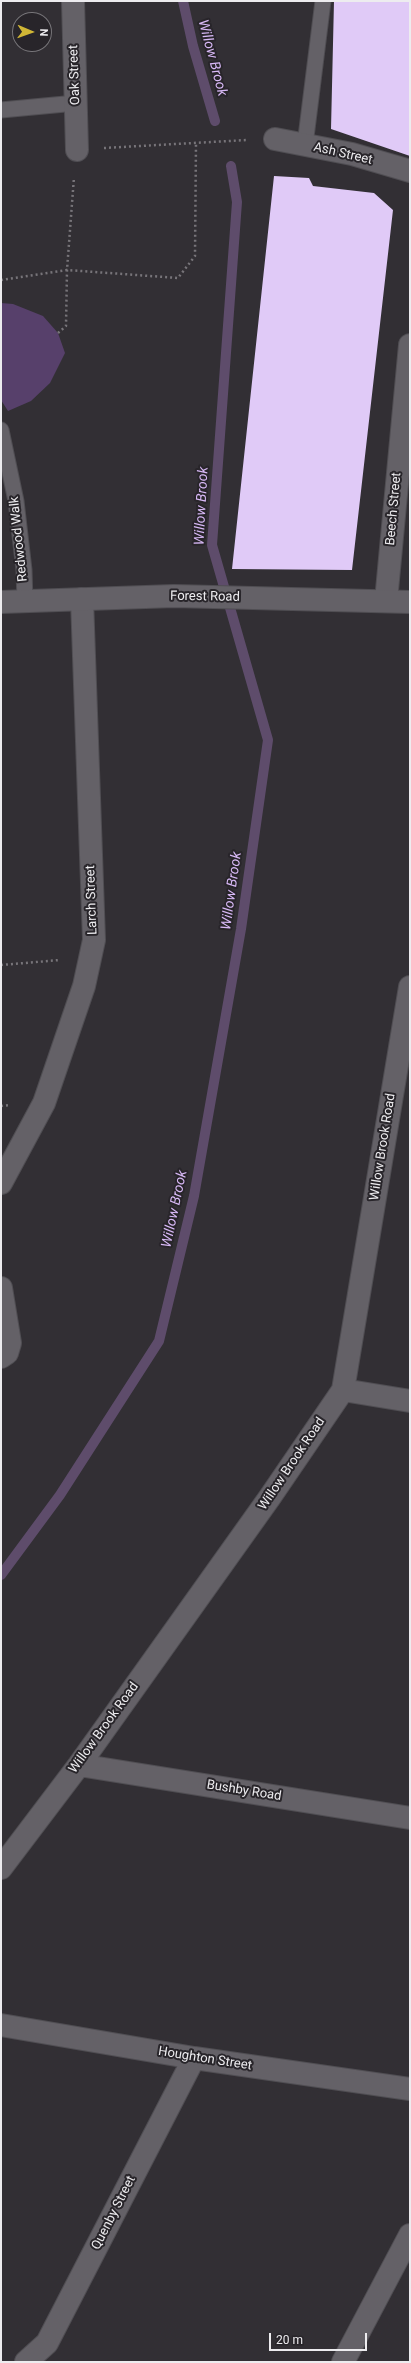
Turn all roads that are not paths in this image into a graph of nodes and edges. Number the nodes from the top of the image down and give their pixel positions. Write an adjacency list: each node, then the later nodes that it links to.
1 (73, 1): 3 (street, Oak Street)
2 (323, 1): 6 (lane)
3 (76, 102): 4 (lane); 7 (street, Oak Street)
4 (1, 110)
5 (275, 139): 6 (street, Ash Street)
6 (305, 145): 8 (street, Ash Street)
7 (77, 150)
8 (410, 171)
9 (410, 345): 12 (street, Beech Street)
10 (1, 430): 14 (lane, Redwood Walk)
11 (82, 599): 12 (street, Forest Road); 14 (street, Forest Road); 17 (street, Larch Street)
12 (386, 601): 15 (street, Forest Road)
13 (1, 602): 14 (street, Forest Road)
14 (25, 602)
15 (410, 602)
16 (410, 987): 20 (street, Willow Brook Road)
17 (1, 1183)
18 (1, 1288): 19 (street)
19 (1, 1357)
20 (343, 1390): 21 (street); 22 (street, Willow Brook Road)
21 (410, 1401)
22 (78, 1765): 23 (street, Bushby Road); 24 (street, Willow Brook Road)
23 (410, 1818)
24 (1, 1868)
25 (1, 2024): 26 (street, Houghton Street)
26 (194, 2058): 27 (street, Houghton Street); 29 (street, Quenby Street)
27 (410, 2089)
28 (410, 2235): 30 (street)
29 (26, 2362)
30 (343, 2362)

